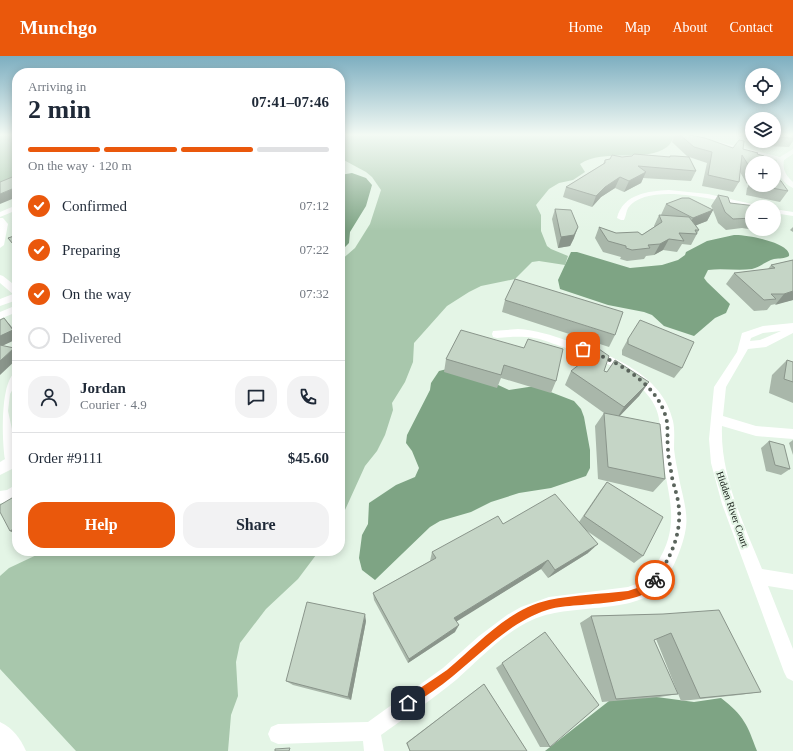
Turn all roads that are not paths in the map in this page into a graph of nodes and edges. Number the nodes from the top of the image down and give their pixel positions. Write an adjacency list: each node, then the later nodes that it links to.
1 (781, 170): 2 (street)
2 (793, 186)
3 (745, 205): 8 (street)
4 (12, 210): 7 (street)
5 (781, 212): 6 (street)
6 (793, 214)
7 (0, 216)
8 (621, 218)
9 (0, 220): 10 (street)
10 (0, 245)
11 (0, 278): 12 (street)
12 (12, 288)
13 (12, 298): 14 (street)
14 (0, 303)
15 (12, 310): 16 (street)
16 (0, 316)
17 (793, 328): 19 (street, Hidden River Court); 19 (street, Hidden River Court)
18 (497, 334): 29 (street)
19 (744, 345): 21 (street, Hidden River Court)
20 (12, 380): 23 (street)
21 (716, 419): 22 (street); 26 (street, Hidden River Court)
22 (793, 434)
23 (10, 465)
24 (12, 494): 25 (street)
25 (0, 496)
26 (757, 576): 27 (street); 28 (street, Hidden River Court)
27 (793, 582)
28 (793, 672)
29 (371, 731): 30 (street); 33 (street)
30 (278, 734)
31 (0, 736): 32 (street)
32 (12, 751)
33 (374, 751)

